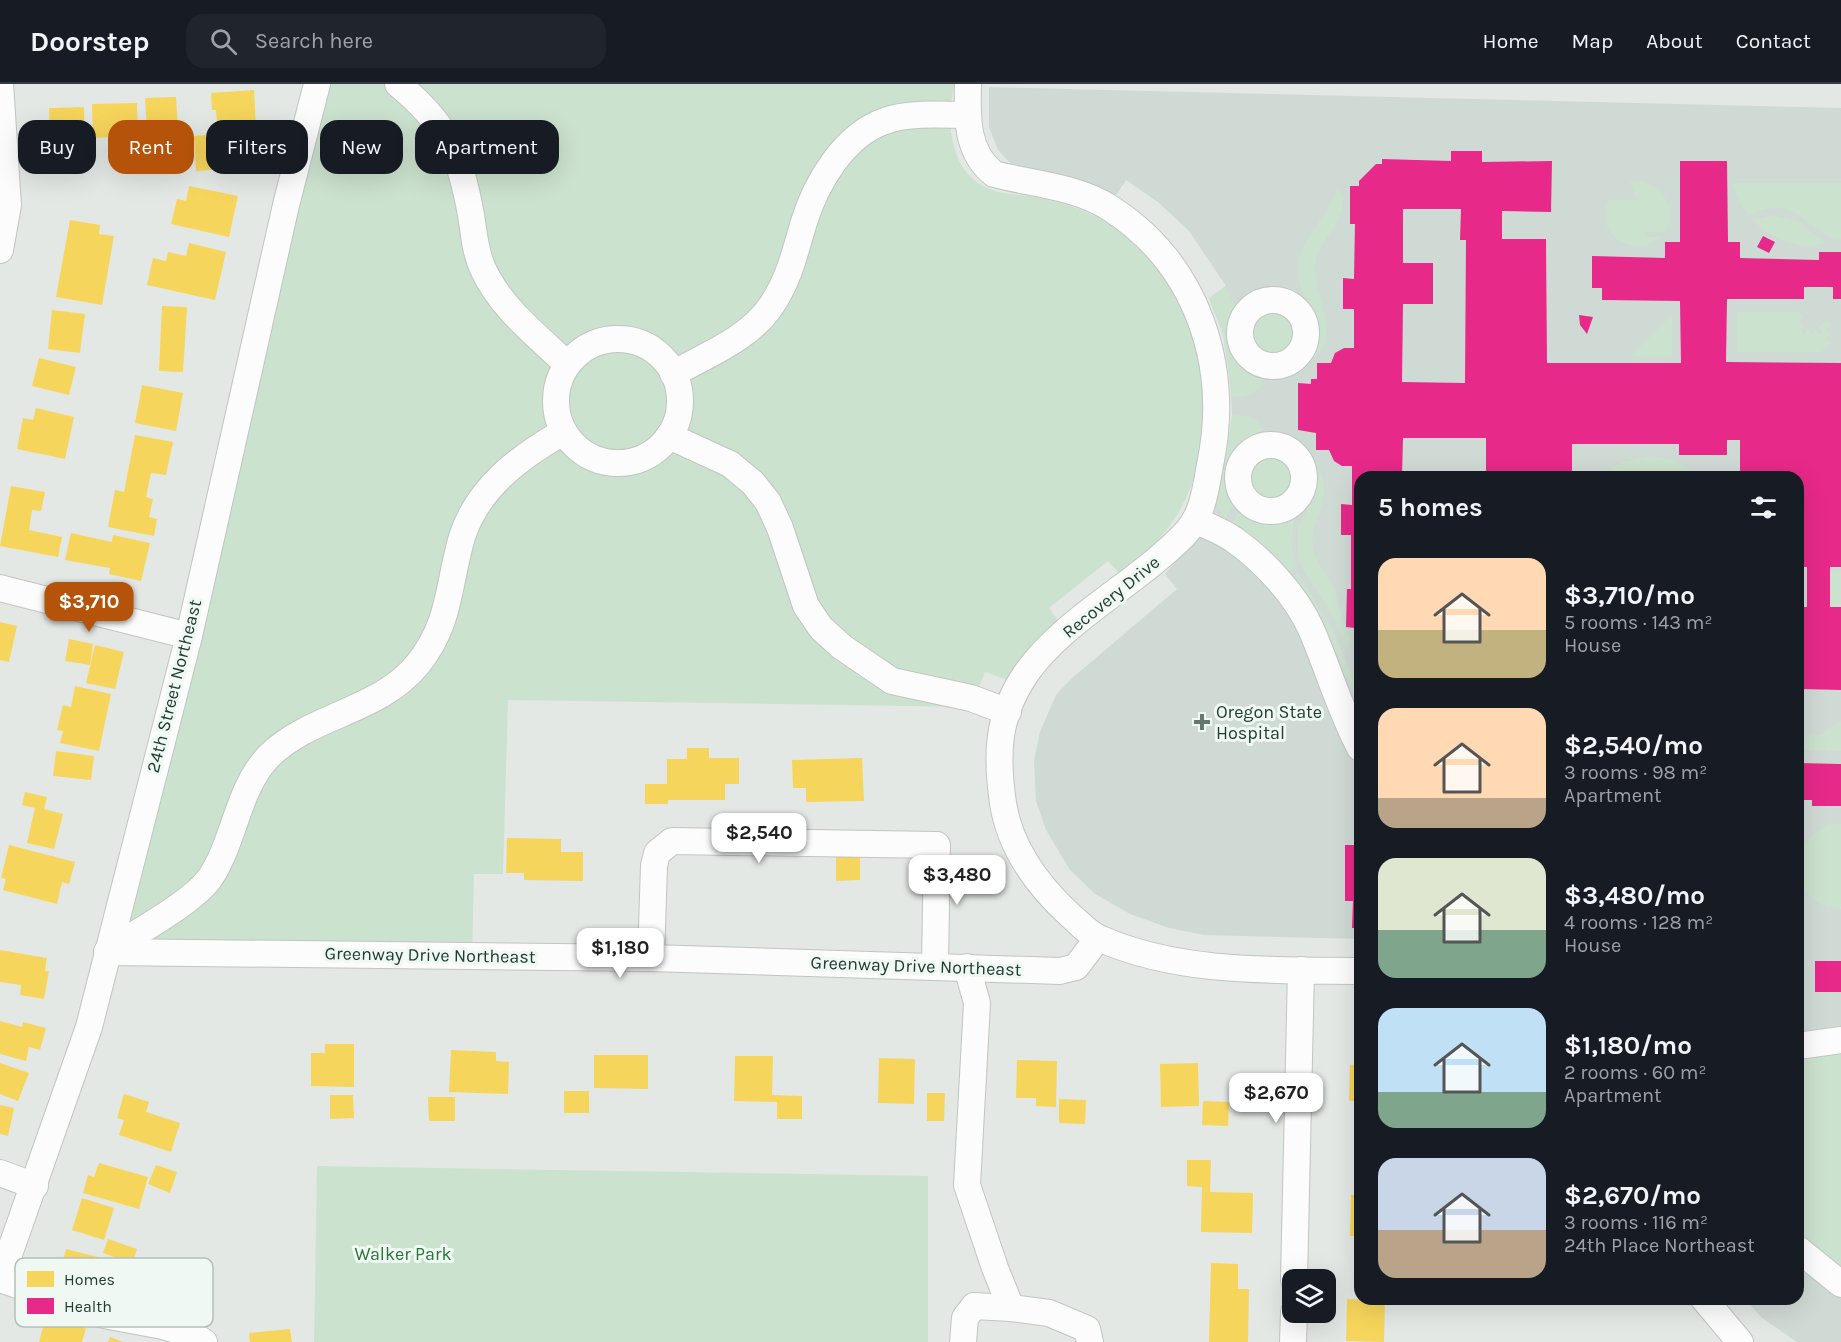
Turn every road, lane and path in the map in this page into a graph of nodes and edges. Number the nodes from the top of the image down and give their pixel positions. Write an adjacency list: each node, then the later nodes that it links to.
1 (0, 84): 6 (street)
2 (317, 84): 13 (street, 24th Street Northeast)
3 (398, 84): 7 (street)
4 (968, 84): 5 (street)
5 (967, 115): 8 (street); 11 (street)
6 (0, 250)
7 (567, 364): 8 (street); 9 (street)
8 (673, 374): 10 (street)
9 (563, 432): 10 (street); 17 (street)
10 (669, 436): 14 (street)
11 (1195, 520): 14 (street, Recovery Drive); 15 (street)
12 (0, 588): 13 (street)
13 (189, 636): 17 (street, 24th Street Northeast)
14 (1008, 712): 16 (street, Recovery Drive)
15 (1354, 735)
16 (1098, 938): 20 (street, Greenway Drive Northeast); 21 (street, Recovery Drive)
17 (107, 952): 18 (street, Greenway Drive Northeast); 26 (street, 24th Street Northeast)
18 (651, 958): 19 (street, Greenway Drive Northeast); 19 (street)
19 (934, 966): 20 (street, Greenway Drive Northeast)
20 (967, 967): 33 (street)
21 (1301, 970): 22 (street, Recovery Drive); 28 (street)
22 (1354, 970)
23 (1841, 1040): 24 (street)
24 (1804, 1045)
25 (0, 1173): 26 (street)
26 (35, 1186): 29 (street, 24th Street Northeast)
27 (1804, 1254): 31 (street)
28 (1294, 1269)
29 (0, 1279): 30 (street)
30 (15, 1284)
31 (1841, 1284)
32 (1709, 1305): 40 (street)
33 (1011, 1308): 37 (street); 38 (street)
34 (1294, 1323): 39 (street)
35 (166, 1327): 36 (street)
36 (204, 1342)
37 (963, 1342)
38 (1090, 1342)
39 (1293, 1342)
40 (1740, 1342)

